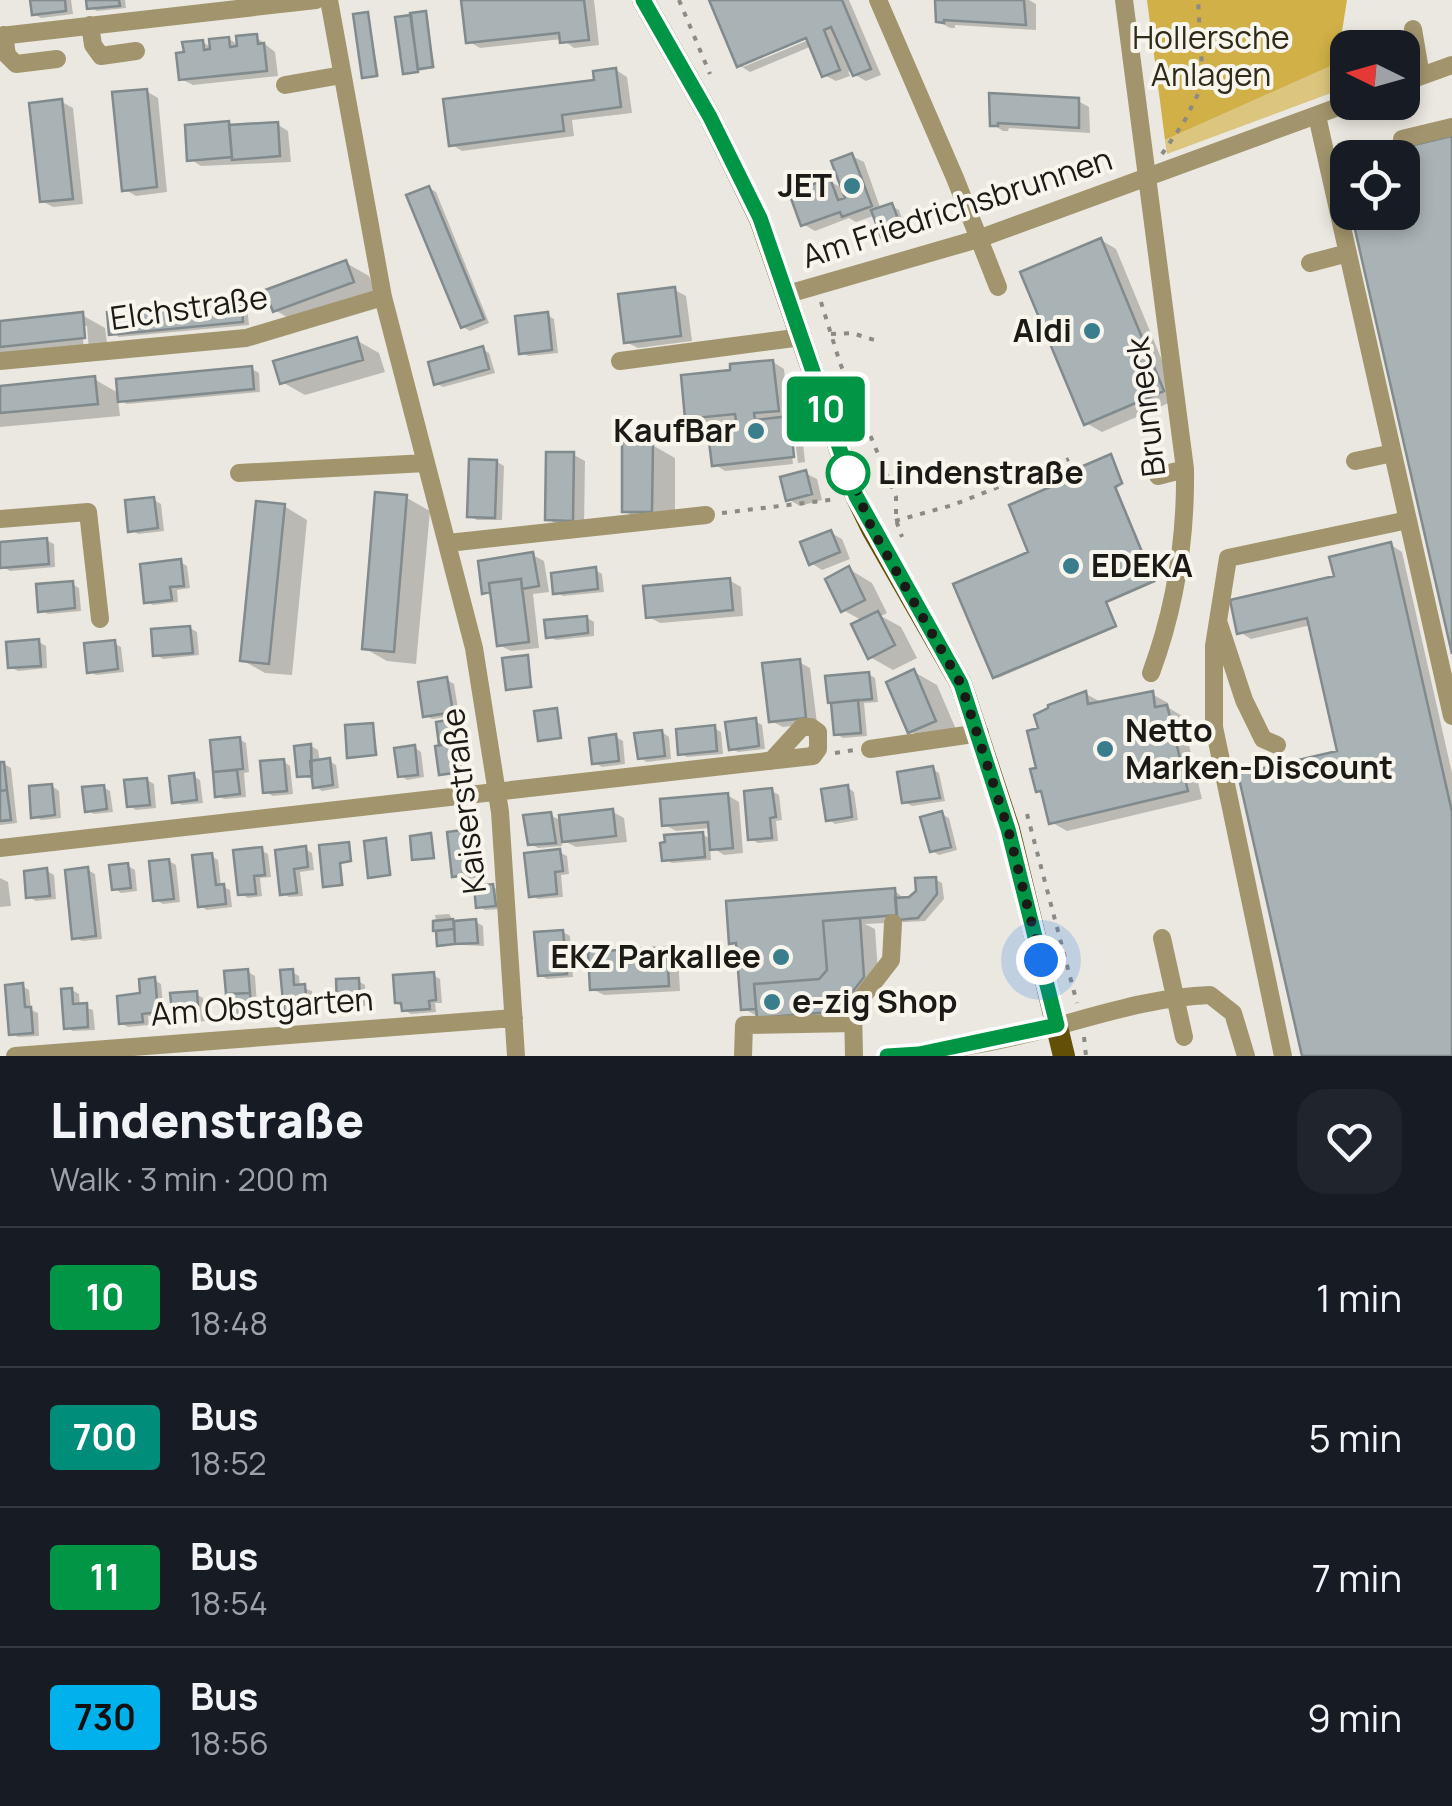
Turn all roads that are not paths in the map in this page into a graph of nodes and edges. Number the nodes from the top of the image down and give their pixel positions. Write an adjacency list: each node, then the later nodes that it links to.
1 (316, 0): 6 (street)
2 (329, 0): 11 (street, Kaiserstraße)
3 (643, 0): 23 (main road)
4 (878, 0): 19 (street)
5 (1124, 0): 18 (street, Am Friedrichsbrunnen)
6 (90, 25): 7 (street); 8 (street)
7 (2, 36): 9 (street)
8 (136, 51)
9 (57, 59)
10 (1452, 65): 12 (street)
11 (342, 75): 13 (street); 24 (street, Kaiserstraße)
12 (1420, 77)
13 (285, 85)
14 (1330, 111): 15 (street, Am Friedrichsbrunnen)
15 (1317, 116): 18 (street, Am Friedrichsbrunnen); 20 (street)
16 (1452, 127): 17 (street)
17 (1402, 139)
18 (1146, 178): 19 (street, Am Friedrichsbrunnen); 31 (street, Brunneck)
19 (978, 239): 22 (street); 23 (street, Am Friedrichsbrunnen)
20 (1348, 253): 21 (street); 28 (street)
21 (1310, 263)
22 (998, 287)
23 (788, 294): 25 (main road)
24 (383, 297): 26 (street, Elchstraße); 30 (street, Kaiserstraße)
25 (802, 337): 27 (street); 42 (main road)
26 (0, 361)
27 (620, 361)
28 (1392, 453): 29 (street); 36 (street)
29 (1355, 461)
30 (426, 463): 32 (street); 37 (street, Kaiserstraße)
31 (1185, 469): 33 (street); 40 (street, Brunneck)
32 (239, 473)
33 (1158, 476)
34 (706, 516): 37 (street)
35 (0, 519): 38 (street)
36 (1408, 520): 39 (street); 41 (street)
37 (448, 544): 46 (street, Kaiserstraße)
38 (100, 619)
39 (1218, 621): 43 (street); 64 (street)
40 (1152, 673)
41 (1452, 716)
42 (980, 734): 44 (street); 53 (main road)
43 (1277, 745)
44 (870, 749)
45 (771, 761): 45 (street); 46 (street)
46 (495, 791): 47 (street); 51 (street, Kaiserstraße)
47 (0, 848)
48 (892, 923): 52 (street)
49 (1162, 938): 50 (street)
50 (1174, 996): 53 (street); 54 (street); 63 (street)
51 (514, 1018): 55 (street, Am Obstgarten); 57 (street, Kaiserstraße)
52 (854, 1023): 59 (street); 60 (street)
53 (1057, 1025): 61 (street); 62 (main road)
54 (1184, 1037)
55 (14, 1056)
56 (500, 1056): 57 (street)
57 (516, 1056): 58 (street)
58 (525, 1056)
59 (743, 1056)
60 (854, 1056)
61 (887, 1056)
62 (1064, 1056)
63 (1246, 1056)
64 (1283, 1056)

